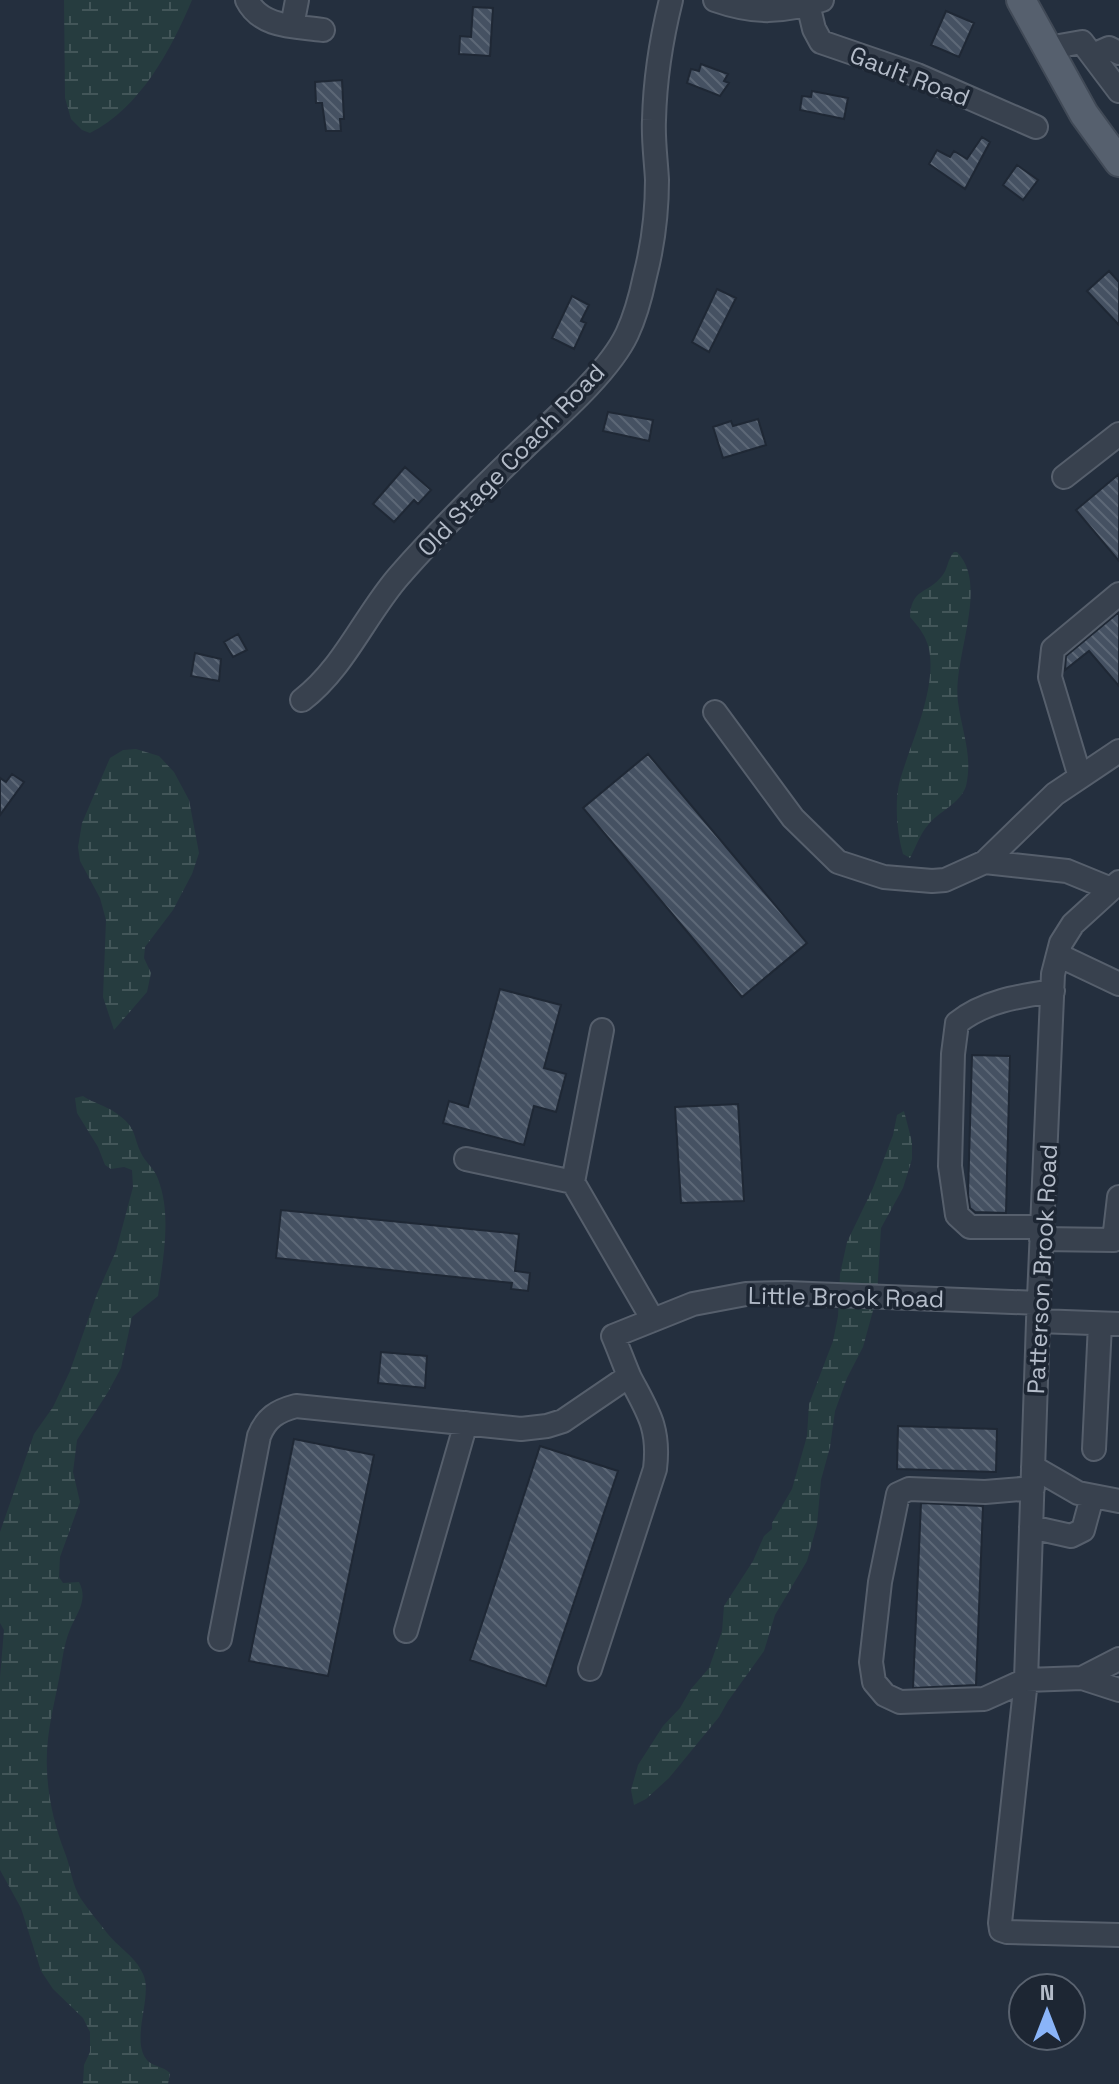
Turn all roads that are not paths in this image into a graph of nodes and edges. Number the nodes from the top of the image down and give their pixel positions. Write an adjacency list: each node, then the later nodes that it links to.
1 (247, 0): 7 (street)
2 (297, 0): 7 (street)
3 (671, 0): 18 (street, Old Stage Coach Road)
4 (715, 0): 6 (street, Gault Road)
5 (1021, 0): 9 (main road)
6 (814, 2): 13 (street, Gault Road)
7 (292, 26): 8 (street)
8 (323, 30)
9 (1048, 48): 11 (street); 14 (main road)
10 (1119, 53): 11 (street)
11 (1093, 55): 12 (street)
12 (1119, 91)
13 (1036, 127)
14 (1119, 162)
15 (1119, 434): 16 (street)
16 (1064, 477)
17 (1119, 594): 21 (street)
18 (302, 700)
19 (715, 712): 22 (street)
20 (1119, 751): 21 (street)
21 (1080, 777): 22 (street)
22 (985, 862): 23 (street)
23 (1115, 886): 24 (street, Patterson Brook Road)
24 (1058, 955): 25 (street); 26 (street, Patterson Brook Road)
25 (1119, 984)
26 (1053, 991): 31 (street, Patterson Brook Road); 31 (street)
27 (602, 1030): 29 (street)
28 (466, 1159): 29 (street)
29 (573, 1182): 34 (street)
30 (1119, 1197): 32 (street)
31 (1042, 1233): 32 (street); 33 (street, Patterson Brook Road)
32 (1116, 1241)
33 (1038, 1312): 34 (street, Little Brook Road); 35 (street, Little Brook Road); 39 (street, Patterson Brook Road)
34 (653, 1320): 36 (street, Little Brook Road)
35 (1110, 1324): 38 (street)
36 (629, 1376): 37 (street); 46 (street)
37 (466, 1423): 43 (street); 44 (street)
38 (1094, 1449)
39 (1033, 1478): 40 (street); 42 (street, Patterson Brook Road); 48 (street)
40 (1092, 1497): 41 (street); 42 (street)
41 (1119, 1501)
42 (1031, 1527): 48 (street, Patterson Brook Road)
43 (406, 1631)
44 (220, 1639)
45 (1119, 1659): 47 (street)
46 (590, 1669)
47 (1082, 1678): 48 (street); 49 (street)
48 (1026, 1680): 50 (street, Patterson Brook Road)
49 (1119, 1690)
50 (1119, 1935)

